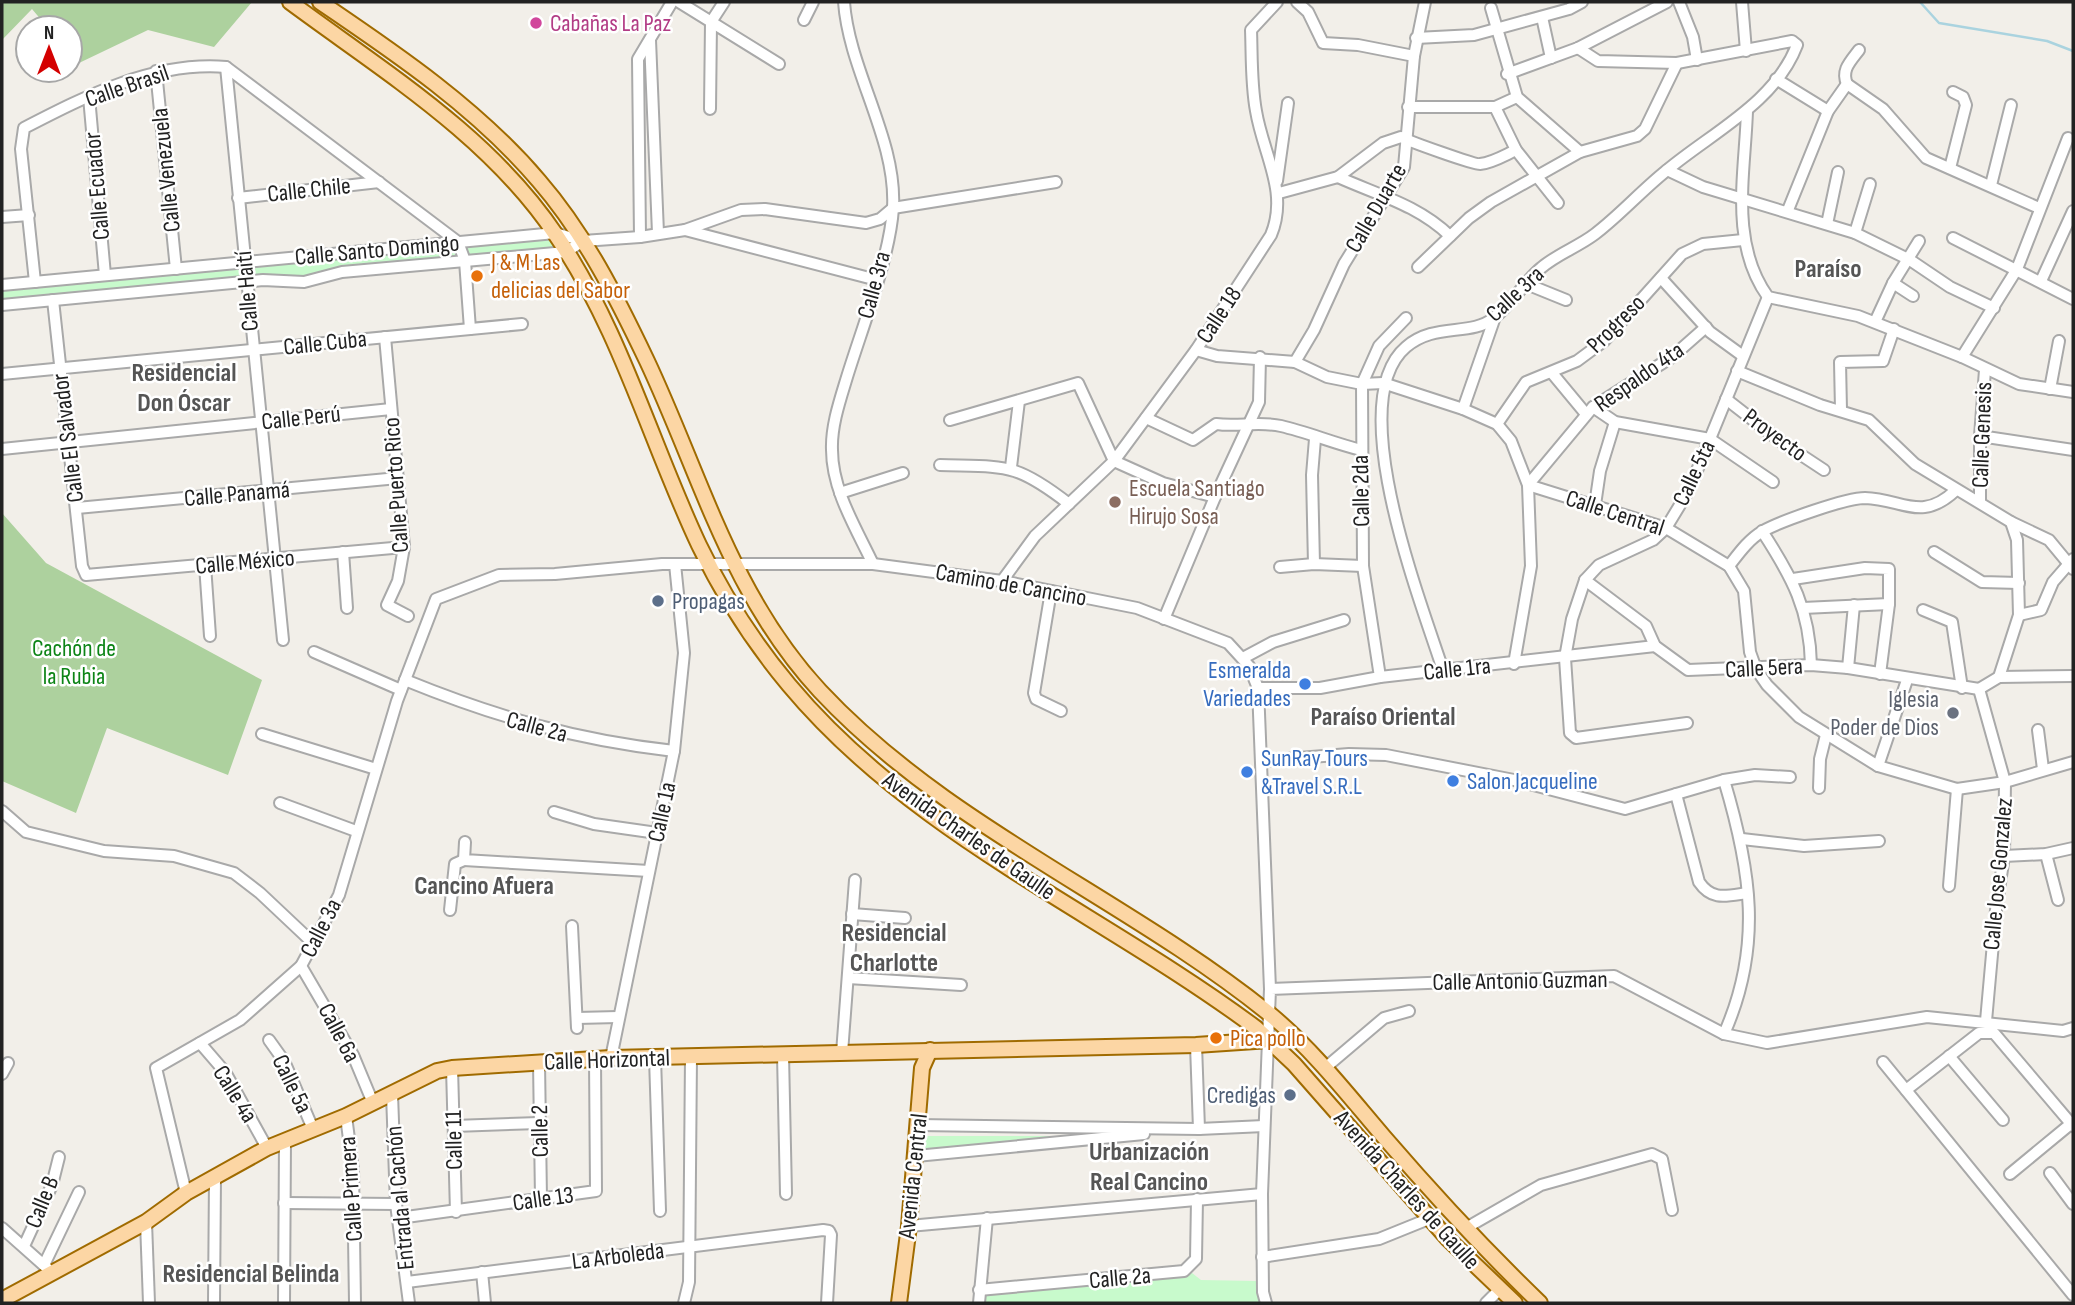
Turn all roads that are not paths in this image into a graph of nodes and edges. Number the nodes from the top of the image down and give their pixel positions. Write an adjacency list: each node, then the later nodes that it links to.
1 (290, 2): 73 (main road, Avenida Charles de Gaulle)
2 (320, 2): 81 (main road, Avenida Charles de Gaulle)
3 (672, 2): 20 (street)
4 (679, 2): 18 (street)
5 (724, 2): 18 (street)
6 (813, 2): 17 (street)
7 (844, 2): 63 (street, Calle 3ra)
8 (1278, 2): 58 (street, Calle 18)
9 (1297, 2): 25 (street)
10 (1425, 2): 21 (street, Calle Duarte)
11 (1582, 2): 16 (street)
12 (1667, 2): 22 (street)
13 (1679, 2): 27 (street)
14 (1742, 2): 24 (street)
15 (1491, 8): 19 (street)
16 (1542, 17): 19 (street); 26 (street)
17 (804, 20)
18 (711, 22): 29 (street); 42 (street)
19 (1496, 29): 21 (street); 32 (street)
20 (650, 38): 74 (street); 77 (street)
21 (1416, 38): 25 (street, Calle Duarte)
22 (1578, 48): 26 (street); 28 (street)
23 (1859, 50): 34 (street)
24 (1746, 51): 27 (street); 33 (street, Calle 3ra)
25 (1414, 56): 40 (street, Calle Duarte)
26 (1551, 58): 32 (street)
27 (1697, 60): 28 (street)
28 (1677, 63): 48 (street)
29 (779, 64)
30 (226, 67): 31 (street, Calle Brasil); 54 (street); 60 (street, Calle Haití)
31 (156, 71): 36 (street, Calle Brasil); 89 (street, Calle Venezuela)
32 (1507, 74): 37 (street)
33 (1776, 79): 43 (street, Calle 3ra); 44 (street)
34 (1847, 84): 44 (street); 49 (street)
35 (1954, 92): 49 (street)
36 (89, 97): 67 (street, Calle Brasil); 91 (street, Calle Ecuador)
37 (1517, 97): 41 (street); 48 (street)
38 (1288, 103): 58 (street)
39 (2011, 106): 57 (street)
40 (1408, 107): 41 (street); 46 (street, Calle Duarte)
41 (1495, 107): 47 (street)
42 (710, 109)
43 (1747, 111): 50 (street, Calle 3ra); 61 (street)
44 (1828, 111): 65 (street)
45 (2068, 138): 64 (street)
46 (1407, 140): 47 (street); 53 (street); 59 (street, Calle Duarte)
47 (1516, 150): 52 (street)
48 (1580, 152): 52 (street)
49 (1950, 168): 57 (street)
50 (1667, 170): 61 (street); 97 (street, Calle 3ra)
51 (1838, 172): 70 (street)
52 (1538, 174): 62 (street); 76 (street)
53 (1338, 177): 58 (street); 59 (street)
54 (379, 181): 60 (street, Calle Chile); 83 (street)
55 (1056, 182): 63 (street)
56 (1870, 184): 75 (street)
57 (1991, 185): 64 (street)
58 (1277, 189): 117 (street, Calle 18)
59 (1388, 196): 76 (street); 121 (street, Calle Duarte)
60 (238, 198): 87 (street, Calle Haití)
61 (1744, 198): 65 (street); 80 (street)
62 (1558, 203)
63 (893, 208): 69 (street); 93 (street, Calle 3ra)
64 (2039, 208): 90 (street)
65 (1788, 210): 70 (street)
66 (2073, 211): 71 (street)
67 (29, 215): 68 (street); 96 (street, Calle Brasil)
68 (2, 217)
69 (713, 218): 72 (street); 78 (street)
70 (1827, 224): 75 (street)
71 (2070, 226): 95 (street)
72 (685, 230): 74 (street); 78 (street)
73 (555, 233): 81 (street, Calle Santo Domingo); 83 (street, Calle Santo Domingo); 84 (main road, Avenida Charles de Gaulle)
74 (658, 233): 77 (street)
75 (1855, 233): 85 (street)
76 (1450, 236): 88 (street)
77 (640, 237): 81 (street)
78 (714, 238): 93 (street)
79 (1953, 239): 90 (street)
80 (1743, 240): 92 (street, Progreso); 101 (street)
81 (583, 241): 84 (street, Calle Santo Domingo); 173 (main road, Avenida Charles de Gaulle)
82 (1919, 241): 85 (street)
83 (458, 242): 86 (street); 87 (street, Calle Santo Domingo)
84 (566, 252): 86 (street, Calle Santo Domingo); 175 (main road, Avenida Charles de Gaulle)
85 (1910, 260): 98 (street); 106 (street)
86 (465, 261): 94 (street, Calle Santo Domingo); 112 (street)
87 (244, 262): 89 (street, Calle Santo Domingo); 94 (street, Calle Haití)
88 (1418, 267)
89 (176, 269): 91 (street, Calle Santo Domingo)
90 (2017, 269): 95 (street); 106 (street)
91 (105, 275): 96 (street, Calle Santo Domingo)
92 (1661, 278): 111 (street); 125 (street, Progreso)
93 (877, 280): 160 (street, Calle 3ra)
94 (246, 281): 103 (street, Calle Santo Domingo); 116 (street, Calle Haití)
95 (2040, 281): 102 (street)
96 (35, 282): 99 (street, Calle Santo Domingo)
97 (1524, 283): 104 (street); 107 (street, Calle 3ra)
98 (1894, 283): 100 (street); 109 (street)
99 (2, 285)
100 (1913, 296)
101 (1768, 297): 109 (street); 118 (street, Calle 5ta)
102 (2073, 297)
103 (53, 300): 105 (street, Calle Santo Domingo); 122 (street, Calle El Salvador)
104 (1566, 300)
105 (2, 305)
106 (1994, 309): 120 (street)
107 (1495, 317): 127 (street, Calle 3ra); 134 (street)
108 (1406, 318): 128 (street, Calle 2da)
109 (1875, 322): 113 (street)
110 (522, 324): 112 (street, Calle Cuba)
111 (1706, 327): 118 (street); 136 (street, Respaldo 4ta)
112 (470, 329): 114 (street, Calle Cuba)
113 (1894, 330): 120 (street); 135 (street)
114 (385, 337): 116 (street, Calle Cuba); 133 (street, Calle Puerto Rico)
115 (2059, 341): 129 (street)
116 (252, 350): 122 (street, Calle Cuba); 139 (street, Calle Haití)
117 (1196, 350): 119 (street); 137 (street, Calle 18)
118 (1743, 356): 124 (street, Calle 5ta)
119 (1260, 357): 121 (street); 141 (street)
120 (1962, 357): 123 (street)
121 (1295, 362): 128 (street)
122 (60, 369): 126 (street, Calle Cuba); 146 (street, Calle El Salvador)
123 (1985, 370): 129 (street); 143 (street, Calle Genesis)
124 (1737, 371): 131 (street, Calle 5ta); 135 (street)
125 (1552, 373): 136 (street); 142 (street, Progreso)
126 (2, 374)
127 (1383, 383): 128 (street); 134 (street); 209 (street, Calle 3ra)
128 (1362, 384): 148 (street, Calle 2da)
129 (2050, 389): 130 (street)
130 (2073, 393)
131 (1726, 399): 145 (street, Calle 5ta); 153 (street, Proyecto)
132 (1019, 401): 138 (street); 150 (street); 152 (street)
133 (391, 409): 139 (street, Calle Perú); 155 (street, Calle Puerto Rico)
134 (1463, 410): 142 (street)
135 (1842, 410): 158 (street)
136 (1590, 411): 140 (street); 157 (street, Respaldo 4ta)
137 (1146, 418): 141 (street); 150 (street, Calle 18)
138 (950, 420)
139 (262, 422): 146 (street, Calle Perú); 159 (street, Calle Haití)
140 (1615, 422): 145 (street); 164 (street)
141 (1252, 423): 144 (street); 161 (street)
142 (1497, 424): 157 (street)
143 (1980, 436): 149 (street); 162 (street, Calle Genesis)
144 (1315, 439): 148 (street); 177 (street)
145 (1710, 439): 156 (street); 167 (street, Calle 5ta)
146 (68, 440): 147 (street, Calle Perú); 165 (street, Calle El Salvador)
147 (2, 449)
148 (1360, 450): 180 (street, Calle 2da)
149 (2073, 450)
150 (1114, 461): 161 (street); 163 (street, Calle 18)
151 (940, 465): 152 (street)
152 (1011, 467): 163 (street)
153 (1825, 470)
154 (903, 473): 160 (street)
155 (398, 478): 159 (street, Calle Panamá); 169 (street, Calle Puerto Rico)
156 (1773, 482)
157 (1528, 485): 164 (street, Calle Central); 205 (street)
158 (1956, 490): 162 (street); 168 (street, Calle Genesis)
159 (269, 491): 165 (street, Calle Panamá); 172 (street, Calle Haití)
160 (840, 493): 176 (street, Calle 3ra)
161 (1214, 496): 197 (street)
162 (1979, 500): 166 (street)
163 (1069, 504): 186 (street, Calle 18)
164 (1595, 505): 167 (street, Calle Central)
165 (77, 508): 183 (street, Calle El Salvador)
166 (2011, 522): 179 (street); 187 (street)
167 (1666, 528): 181 (street, Calle Central); 185 (street, Calle 5ta)
168 (1762, 531): 181 (street, Calle Genesis); 184 (street)
169 (404, 547): 170 (street, Calle México); 196 (street, Calle Puerto Rico)
170 (343, 552): 172 (street, Calle México); 192 (street)
171 (1934, 552): 187 (street)
172 (275, 559): 178 (street, Calle México); 200 (street, Calle Haití)
173 (732, 563): 175 (street, Camino de Cancino); 176 (street, Camino de Cancino); 263 (main road, Avenida Charles de Gaulle)
174 (676, 564): 175 (street, Camino de Cancino); 189 (street, Camino de Cancino); 224 (street, Calle 1a)
175 (709, 564): 269 (main road, Avenida Charles de Gaulle)
176 (873, 564): 186 (street, Camino de Cancino)
177 (1314, 564): 180 (street); 182 (street)
178 (205, 565): 183 (street, Calle México); 199 (street)
179 (2072, 565): 195 (street)
180 (1363, 566): 212 (street, Calle 2da)
181 (1729, 566): 208 (street)
182 (1280, 567)
183 (86, 575)
184 (1793, 579): 190 (street); 193 (street)
185 (1584, 580): 201 (street, Calle 5era); 203 (street)
186 (1002, 581): 188 (street, Camino de Cancino)
187 (2019, 583): 195 (street)
188 (1051, 590): 197 (street, Camino de Cancino); 219 (street)
189 (436, 599): 215 (street, Calle 3a)
190 (1889, 604): 191 (street); 210 (street)
191 (1854, 605): 193 (street); 207 (street)
192 (347, 608)
193 (1803, 608): 206 (street)
194 (1923, 610): 217 (street)
195 (2018, 615): 213 (street)
196 (408, 616)
197 (1164, 619): 204 (street, Camino de Cancino)
198 (1344, 620): 204 (street)
199 (210, 636)
200 (283, 640)
201 (1656, 646): 203 (street, Calle 1ra); 208 (street, Calle 5era)
202 (314, 652): 215 (street, Calle 2a)
203 (1565, 657): 205 (street, Calle 1ra); 220 (street)
204 (1244, 658): 216 (street)
205 (1514, 664): 209 (street, Calle 1ra)
206 (1811, 665): 207 (street, Calle 5era); 208 (street, Calle 5era)
207 (1848, 668): 210 (street, Calle 5era)
208 (1756, 669): 223 (street)
209 (1443, 670): 212 (street, Calle 1ra)
210 (1880, 674): 214 (street, Calle 5era)
211 (2073, 676): 213 (street)
212 (1380, 677): 216 (street, Calle 1ra)
213 (1999, 677): 218 (street)
214 (1906, 680): 217 (street, Calle 5era); 227 (street)
215 (403, 685): 224 (street, Calle 2a); 228 (street, Calle 3a)
216 (1258, 688): 225 (street)
217 (1962, 688): 218 (street, Calle 5era)
218 (1979, 689): 232 (street, Calle Jose Gonzalez)
219 (1061, 711)
220 (1687, 723)
221 (2038, 730): 229 (street)
222 (262, 734): 228 (street)
223 (1826, 735): 227 (street); 233 (street)
224 (674, 751): 240 (street, Calle 1a)
225 (1261, 761): 235 (street); 261 (street)
226 (2073, 762): 229 (street)
227 (1878, 766): 234 (street)
228 (376, 769): 239 (street, Calle 3a)
229 (2043, 769): 232 (street)
230 (1790, 777): 231 (street)
231 (1724, 780): 235 (street); 241 (street)
232 (2005, 782): 234 (street); 246 (street, Calle Jose Gonzalez)
233 (1819, 788)
234 (1957, 789): 250 (street)
235 (1676, 794): 251 (street)
236 (280, 803): 239 (street)
237 (2, 811): 257 (street)
238 (554, 812): 240 (street)
239 (356, 831): 257 (street, Calle 3a)
240 (657, 833): 248 (street, Calle 1a)
241 (1742, 839): 242 (street); 251 (street)
242 (1879, 841)
243 (465, 842): 247 (street)
244 (2073, 848): 245 (street)
245 (2046, 854): 246 (street); 252 (street)
246 (2004, 856): 265 (street, Calle Jose Gonzalez)
247 (464, 860): 248 (street); 253 (street)
248 (649, 871): 264 (street, Calle 1a)
249 (855, 880): 254 (street)
250 (1949, 886)
251 (1747, 893): 267 (street)
252 (2058, 900)
253 (450, 911)
254 (852, 914): 255 (street); 259 (street)
255 (905, 918)
256 (572, 926): 264 (street)
257 (312, 942): 258 (street, Calle 3a)
258 (301, 966): 270 (street, Calle 3a); 288 (street, Calle 6a)
259 (848, 978): 260 (street); 273 (street)
260 (961, 985)
261 (1270, 989): 263 (street); 267 (street, Calle Antonio Guzman)
262 (1409, 1011): 284 (street)
263 (1271, 1016): 269 (street); 284 (main road, Avenida Charles de Gaulle)
264 (618, 1017): 277 (street, Calle 1a)
265 (1986, 1021): 266 (street, Calle Antonio Guzman); 267 (street, Calle Antonio Guzman)
266 (2073, 1028)
267 (1724, 1034)
268 (269, 1040): 296 (street, Calle 5a)
269 (1270, 1040): 271 (main road, Calle Horizontal); 295 (street); 318 (main road, Avenida Charles de Gaulle)
270 (200, 1043): 299 (street, Calle 4a); 306 (street, Calle 3a)
271 (1196, 1045): 272 (main road, Calle Horizontal); 297 (street)
272 (930, 1050): 273 (main road, Calle Horizontal); 293 (main road, Avenida Central)
273 (842, 1053): 274 (main road, Calle Horizontal)
274 (783, 1055): 276 (main road, Calle Horizontal); 307 (street)
275 (1949, 1056): 286 (street); 290 (street); 292 (street)
276 (691, 1057): 278 (main road, Calle Horizontal); 326 (street)
277 (611, 1058): 278 (main road, Calle Horizontal); 279 (main road, Calle Horizontal)
278 (655, 1058): 316 (street)
279 (595, 1059): 280 (main road, Calle Horizontal); 309 (street, Calle 13)
280 (538, 1062): 283 (main road, Calle Horizontal); 291 (street, Calle 2)
281 (1883, 1062): 286 (street)
282 (8, 1063): 285 (street)
283 (452, 1068): 287 (main road, Calle Horizontal); 294 (street, Calle 11)
284 (1325, 1068): 324 (main road, Avenida Charles de Gaulle)
285 (2, 1074)
286 (1906, 1090): 334 (street)
287 (392, 1094): 288 (main road, Calle Horizontal); 312 (street, Entrada al Cachón)
288 (373, 1103): 289 (main road, Calle Horizontal)
289 (346, 1116): 296 (main road, Calle Horizontal); 314 (street, Calle Primera)
290 (2003, 1120)
291 (539, 1123): 294 (street); 309 (street, Calle 2)
292 (2073, 1124): 302 (street)
293 (919, 1125): 297 (street); 300 (main road, Avenida Central)
294 (454, 1126): 317 (street, Calle 11)
295 (1264, 1126): 297 (street); 308 (street)
296 (313, 1129): 298 (main road, Calle Horizontal)
297 (1199, 1129): 300 (street)
298 (285, 1140): 299 (main road, Calle Horizontal); 311 (street)
299 (267, 1148): 304 (main road, Calle Horizontal)
300 (916, 1156): 322 (main road, Avenida Central)
301 (59, 1157): 325 (street, Calle B)
302 (2010, 1174)
303 (2050, 1174): 313 (street)
304 (215, 1177): 306 (main road, Calle Horizontal); 337 (street)
305 (79, 1192): 328 (street)
306 (186, 1193): 321 (main road, Calle Horizontal)
307 (786, 1194)
308 (1262, 1194): 310 (street); 327 (street)
309 (541, 1199): 317 (street, Calle 13)
310 (1196, 1199): 320 (street); 333 (street, Calle 2a)
311 (284, 1203): 314 (street); 338 (street)
312 (396, 1204): 314 (street); 319 (street, Entrada al Cachón)
313 (2073, 1204)
314 (354, 1205): 339 (street, Calle Primera)
315 (1672, 1210): 324 (street)
316 (660, 1211)
317 (456, 1212): 319 (street, Calle 13)
318 (1431, 1217): 327 (street); 332 (main road, Avenida Charles de Gaulle)
319 (399, 1218): 330 (street, Entrada al Cachón)
320 (987, 1219): 322 (street); 333 (street)
321 (146, 1222): 328 (main road, Calle Horizontal); 336 (street)
322 (909, 1226): 344 (main road, Avenida Central)
323 (2, 1228): 325 (street)
324 (1466, 1228): 331 (main road, Avenida Charles de Gaulle)
325 (24, 1246): 328 (street)
326 (689, 1247): 329 (street, La Arboleda); 342 (street); 343 (street, La Arboleda)
327 (1262, 1257): 346 (street)
328 (48, 1270): 335 (main road, Calle Horizontal)
329 (482, 1272): 330 (street, La Arboleda); 341 (street)
330 (407, 1282): 340 (street, Entrada al Cachón)
331 (1522, 1286): 332 (main road); 349 (main road, Avenida Charles de Gaulle)
332 (1500, 1289): 347 (street); 348 (main road, Avenida Charles de Gaulle)
333 (979, 1290): 345 (street)
334 (2072, 1290)
335 (2, 1300)
336 (149, 1303)
337 (214, 1303)
338 (284, 1303)
339 (355, 1303)
340 (409, 1303)
341 (485, 1303)
342 (684, 1303)
343 (827, 1303)
344 (899, 1303)
345 (979, 1303)
346 (1266, 1303)
347 (1486, 1303)
348 (1515, 1303)
349 (1540, 1303)

